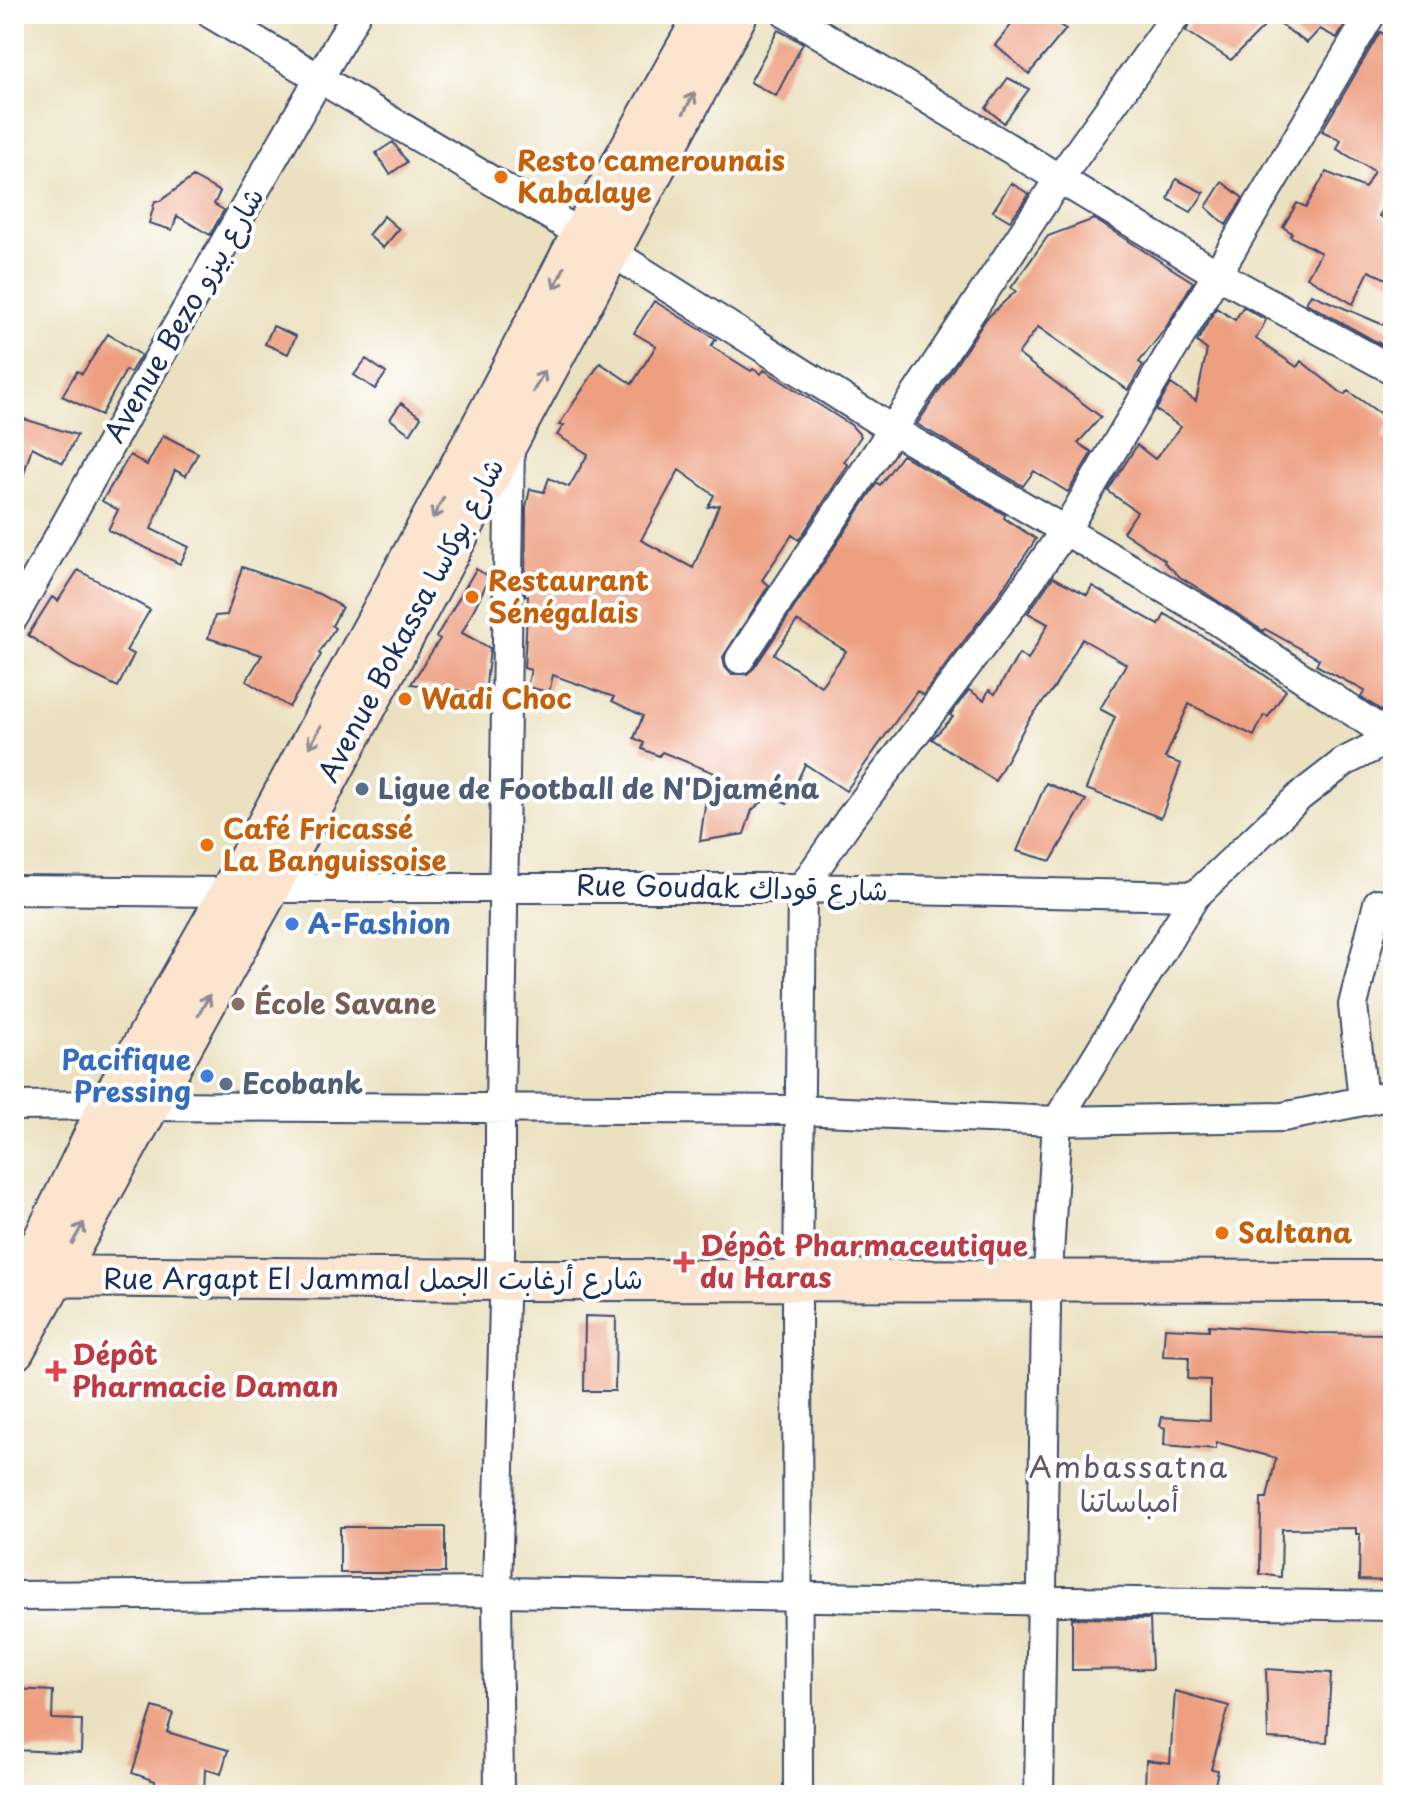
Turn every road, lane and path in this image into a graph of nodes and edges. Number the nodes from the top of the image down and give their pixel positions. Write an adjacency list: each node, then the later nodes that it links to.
1 (211, 14): 10 (street)
2 (356, 14): 10 (street, Avenue Bezo شارع بيزو)
3 (706, 14): 12 (street, Avenue Bokassa شارع بوكاسا)
4 (737, 14): 12 (street, Avenue Bokassa شارع بوكاسا, one-way to 4)
5 (787, 14): 11 (street)
6 (1177, 14): 11 (street)
7 (1371, 14): 13 (street)
8 (1388, 14): 9 (street)
9 (1393, 17)
10 (319, 78): 12 (street); 18 (street, Avenue Bezo شارع بيزو)
11 (1059, 179): 13 (street); 15 (street)
12 (596, 243): 15 (street); 16 (street, Avenue Bokassa شارع بوكاسا, one-way to 12); 25 (street, Avenue Bokassa شارع بوكاسا, one-way to 25)
13 (1217, 274): 14 (street); 17 (street)
14 (1393, 370)
15 (893, 430): 17 (street); 19 (street)
16 (510, 434): 21 (street); 22 (street, Avenue Bokassa شارع بوكاسا)
17 (1066, 529): 20 (street); 23 (street)
18 (14, 617)
19 (740, 659)
20 (1392, 737): 26 (street)
21 (504, 886): 22 (street, Rue Goudak شارع قوداك); 23 (street, Rue Goudak شارع قوداك); 32 (street)
22 (269, 888): 31 (street, Avenue Bokassa شارع بوكاسا, one-way to 22)
23 (802, 888): 26 (street, Rue Goudak شارع قوداك); 33 (street)
24 (14, 890): 25 (street)
25 (229, 892): 31 (street, Avenue Bokassa شارع بوكاسا)
26 (1195, 896): 34 (street)
27 (1378, 903): 29 (street)
28 (1393, 1095): 29 (street)
29 (1363, 1101): 34 (street)
30 (14, 1106): 31 (street)
31 (128, 1106): 32 (street); 36 (street, Avenue Bokassa شارع بوكاسا)
32 (500, 1109): 33 (street); 37 (street)
33 (799, 1110): 34 (street); 38 (street)
34 (1057, 1121): 39 (street)
35 (1393, 1281): 39 (street, Rue Argapt El Jammal شارع أرغابت الجمل)
36 (26, 1290): 37 (street, Rue Argapt El Jammal شارع أرغابت الجمل); 41 (street, Avenue Bokassa شارع بوكاسا)
37 (502, 1290): 38 (street, Rue Argapt El Jammal شارع أرغابت الجمل); 42 (street)
38 (797, 1292): 39 (street, Rue Argapt El Jammal شارع أرغابت الجمل); 44 (street)
39 (1047, 1293): 40 (street, Rue Argapt El Jammal شارع أرغابت الجمل); 45 (street)
40 (1393, 1307)
41 (14, 1350)
42 (497, 1592): 43 (street); 44 (street); 47 (street)
43 (14, 1596)
44 (799, 1599): 45 (street); 48 (street)
45 (1043, 1602): 46 (street); 49 (street)
46 (1393, 1606)
47 (499, 1795)
48 (798, 1795)
49 (1039, 1795)

